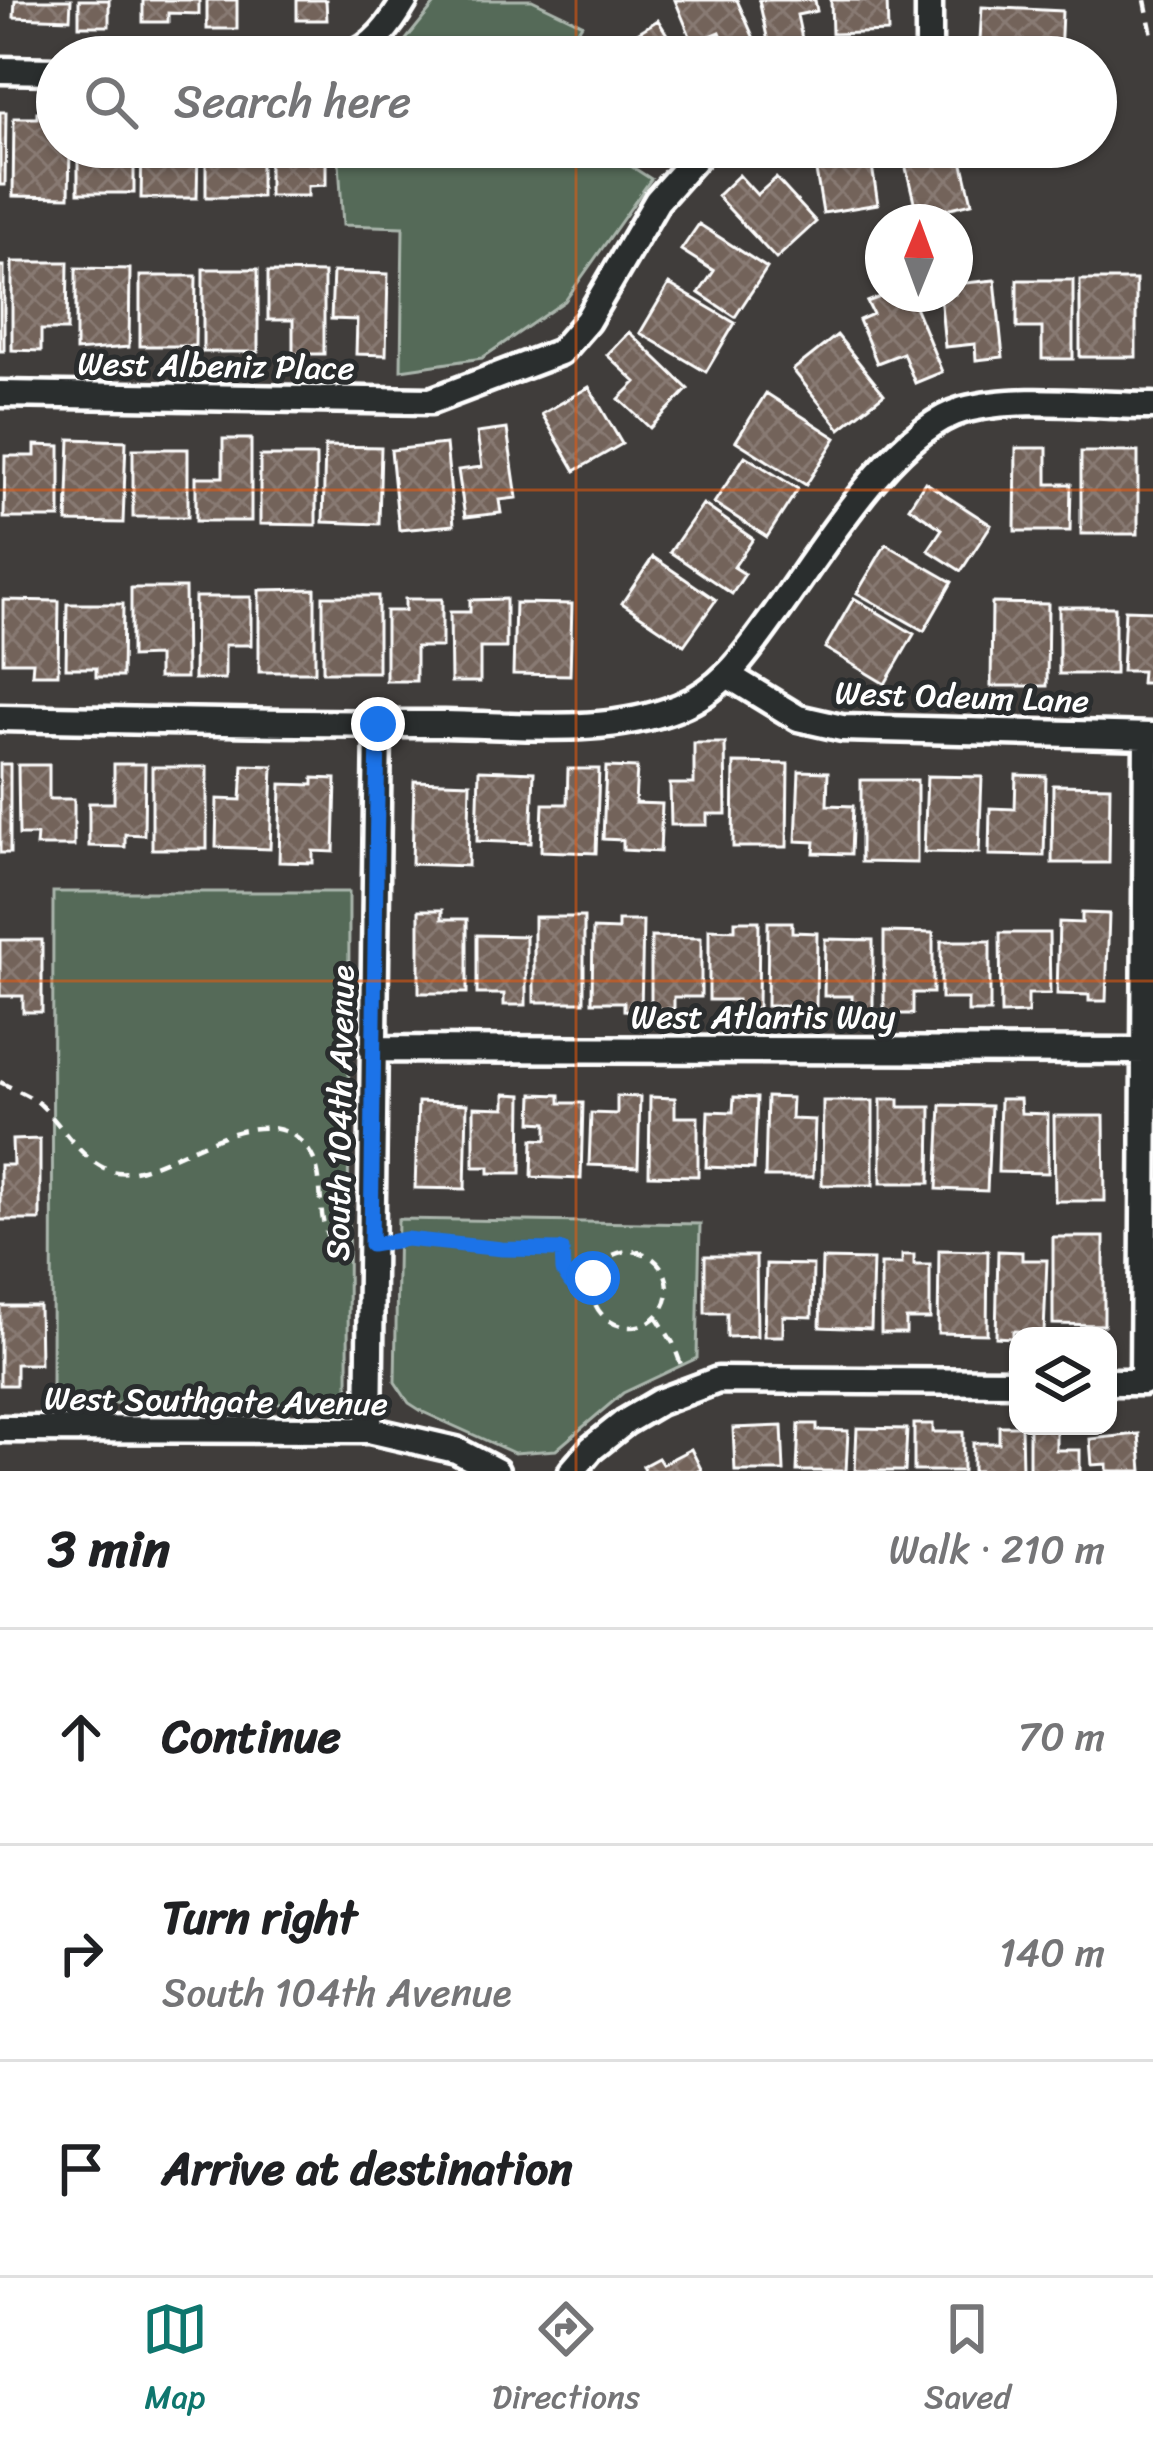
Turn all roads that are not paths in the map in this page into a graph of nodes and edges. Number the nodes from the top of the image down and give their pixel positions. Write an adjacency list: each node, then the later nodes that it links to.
1 (405, 0): 3 (street)
2 (929, 0): 4 (street)
3 (376, 36)
4 (929, 36)
5 (0, 70): 6 (street)
6 (36, 71)
7 (686, 168): 8 (street, West Albeniz Place)
8 (0, 394)
9 (1153, 406): 10 (street)
10 (729, 676): 12 (street); 13 (street, West Odeum Lane)
11 (0, 718): 12 (street)
12 (378, 724): 14 (street, South 104th Avenue)
13 (1150, 736): 15 (street)
14 (373, 1048): 15 (street, West Atlantis Way); 19 (street, South 104th Avenue)
15 (1149, 1050): 17 (street)
16 (1009, 1382): 21 (street)
17 (1117, 1382)
18 (0, 1429): 19 (street, West Southgate Avenue)
19 (369, 1430): 20 (street, West Southgate Avenue)
20 (496, 1471)
21 (572, 1471)

